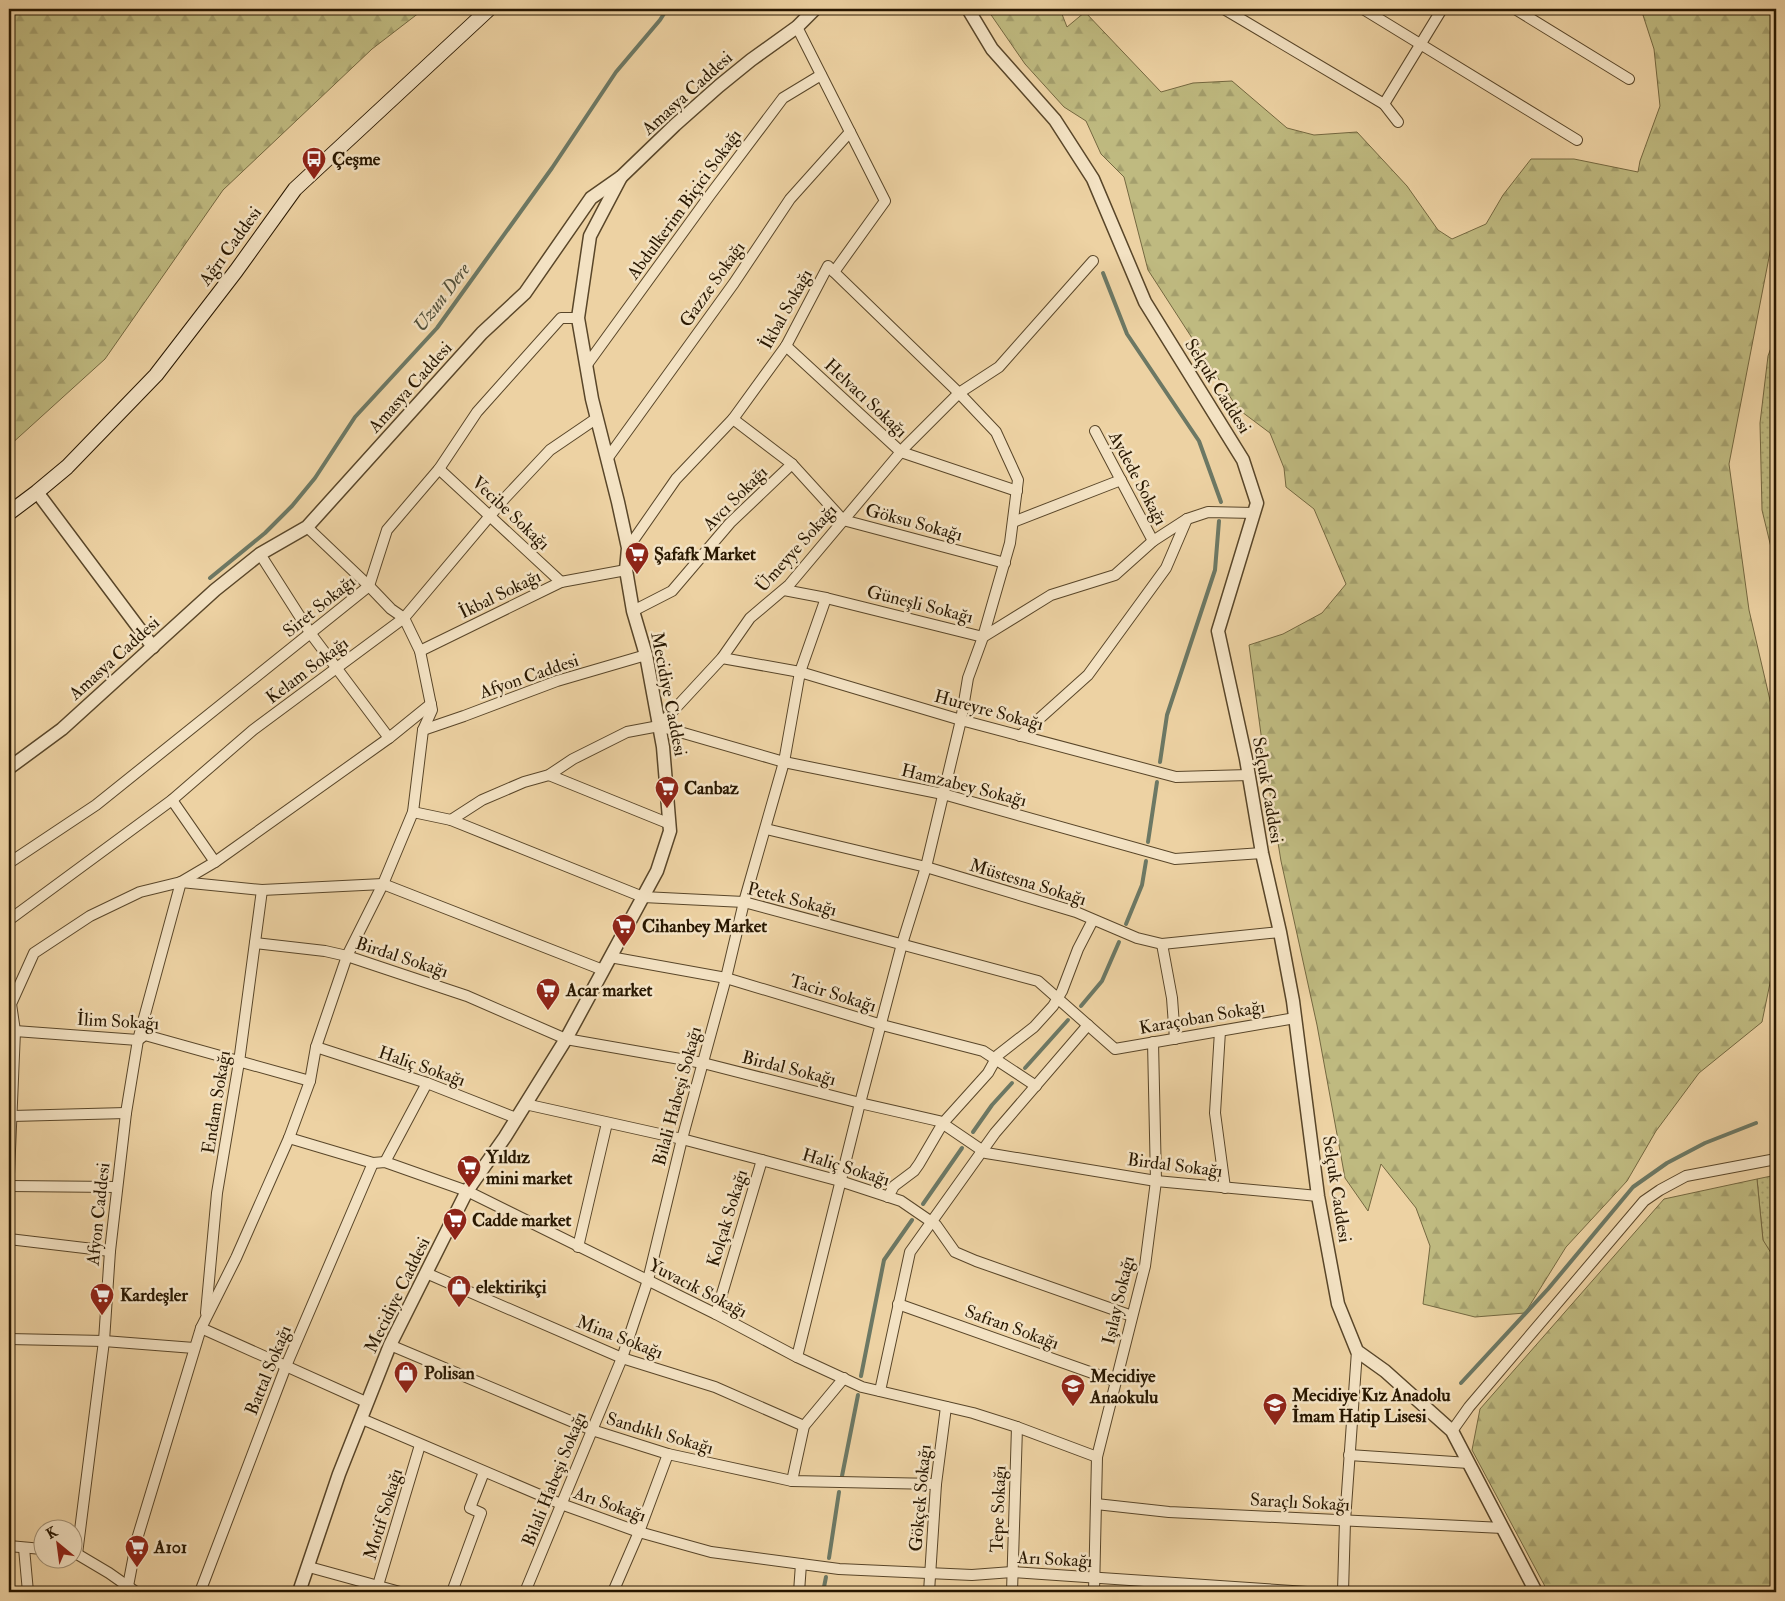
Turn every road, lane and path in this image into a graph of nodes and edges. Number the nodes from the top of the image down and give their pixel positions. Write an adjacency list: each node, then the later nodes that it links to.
1 (489, 9): 32 (main road, Ağrı Caddesi)
2 (815, 9): 8 (street, Amasya Caddesi)
3 (968, 9): 34 (street, Selçuk Caddesi)
4 (1224, 9): 12 (street)
5 (1363, 9): 9 (street)
6 (1442, 9): 9 (street)
7 (1516, 9): 11 (street)
8 (797, 27): 10 (street, İkbal Sokağı); 16 (street, Amasya Caddesi)
9 (1421, 43): 12 (street); 15 (street)
10 (821, 75): 14 (street, İkbal Sokağı); 21 (street, Abdulkerim Biçici Sokağı)
11 (1629, 78)
12 (1384, 104): 13 (street)
13 (1398, 122)
14 (850, 132): 18 (street, İkbal Sokağı); 27 (street, Gazze Sokağı)
15 (1577, 140)
16 (621, 177): 19 (street, Mecidiye Caddesi); 39 (street, Amasya Caddesi)
17 (1094, 261): 22 (street, Ümeyye Sokağı)
18 (834, 272): 20 (street, İkbal Sokağı); 22 (street)
19 (578, 318): 21 (street, Mecidiye Caddesi); 29 (street, Siret Sokağı)
20 (786, 346): 24 (street, İkbal Sokağı); 26 (street, Helvacı Sokağı)
21 (586, 366): 23 (street, Mecidiye Caddesi)
22 (959, 393): 26 (street, Ümeyye Sokağı); 31 (street)
23 (597, 418): 27 (street, Mecidiye Caddesi); 35 (street, Kelam Sokağı)
24 (733, 419): 28 (street, Göksu Sokağı); 41 (street, İkbal Sokağı)
25 (1095, 431): 30 (street, Aydede Sokağı)
26 (901, 452): 31 (street, Helvacı Sokağı); 37 (street, Ümeyye Sokağı)
27 (607, 459): 41 (street, Mecidiye Caddesi)
28 (792, 464): 37 (street, Göksu Sokağı); 49 (street, Avcı Sokağı)
29 (440, 469): 35 (street, Vecibe Sokağı); 46 (street, Siret Sokağı)
30 (1121, 480): 38 (street); 40 (street, Aydede Sokağı)
31 (1017, 491): 38 (street)
32 (38, 492): 33 (main road, Ağrı Caddesi); 53 (street)
33 (9, 512)
34 (1254, 512): 36 (street, Güneşli Sokağı); 68 (street, Selçuk Caddesi)
35 (491, 516): 45 (street, Vecibe Sokağı); 50 (street, Kelam Sokağı)
36 (1187, 519): 40 (street, Güneşli Sokağı); 63 (street)
37 (843, 520): 43 (street, Göksu Sokağı); 47 (street, Ümeyye Sokağı)
38 (1013, 522): 43 (street)
39 (307, 527): 42 (street, Amasya Caddesi); 46 (street)
40 (1153, 541): 52 (street, Güneşli Sokağı)
41 (628, 548): 44 (street, Mecidiye Caddesi)
42 (260, 554): 51 (street); 53 (street, Amasya Caddesi)
43 (1005, 564): 52 (street)
44 (626, 570): 45 (street, İkbal Sokağı); 49 (street, Mecidiye Caddesi)
45 (561, 582): 54 (street, İkbal Sokağı)
46 (369, 586): 50 (street); 51 (street, Siret Sokağı)
47 (784, 590): 48 (street, Güneşli Sokağı); 56 (street, Ümeyye Sokağı)
48 (826, 598): 52 (street, Güneşli Sokağı); 58 (street, Bilali Habeşi Sokağı)
49 (633, 611): 55 (street, Mecidiye Caddesi)
50 (404, 618): 54 (street); 57 (street, Kelam Sokağı)
51 (311, 634): 57 (street); 77 (street, Siret Sokağı)
52 (983, 637): 60 (street)
53 (153, 647): 66 (street, Amasya Caddesi)
54 (420, 651): 59 (street)
55 (646, 655): 61 (street, Mecidiye Caddesi); 62 (street, Afyon Caddesi)
56 (722, 658): 58 (street, Hureyre Sokağı); 61 (street, Ümeyye Sokağı)
57 (337, 667): 64 (street); 70 (street, Kelam Sokağı)
58 (800, 672): 60 (street, Hureyre Sokağı); 65 (street, Bilali Habeşi Sokağı)
59 (431, 704): 62 (street); 64 (street)
60 (961, 720): 63 (street, Hureyre Sokağı); 69 (street)
61 (659, 726): 65 (street, Hamzabey Sokağı); 67 (street); 73 (street, Mecidiye Caddesi)
62 (423, 730): 71 (street)
63 (1020, 736): 68 (street, Hureyre Sokağı)
64 (389, 738): 76 (street)
65 (784, 762): 69 (street, Hamzabey Sokağı); 74 (street, Bilali Habeşi Sokağı)
66 (9, 768)
67 (549, 775): 72 (street); 73 (street)
68 (1248, 775): 75 (street, Selçuk Caddesi)
69 (943, 794): 75 (street, Hamzabey Sokağı); 78 (street)
70 (172, 800): 76 (street); 84 (street, Kelam Sokağı)
71 (413, 812): 72 (street, Petek Sokağı); 80 (street)
72 (451, 820): 82 (street, Petek Sokağı)
73 (670, 824): 82 (street, Mecidiye Caddesi)
74 (766, 829): 78 (street, Müstesna Sokağı); 83 (street, Bilali Habeşi Sokağı)
75 (1262, 853): 86 (street, Selçuk Caddesi)
76 (216, 862): 79 (street)
77 (9, 863)
78 (926, 868): 85 (street, Müstesna Sokağı); 88 (street)
79 (181, 882): 81 (street); 99 (street); 102 (street, Afyon Caddesi)
80 (383, 884): 81 (street); 90 (street); 92 (street)
81 (262, 890): 87 (street, Endam Sokağı)
82 (643, 897): 83 (street, Petek Sokağı); 91 (street, Mecidiye Caddesi)
83 (744, 902): 88 (street, Petek Sokağı); 93 (street, Bilali Habeşi Sokağı)
84 (9, 920)
85 (1093, 920): 89 (street, Müstesna Sokağı); 94 (street)
86 (1280, 932): 89 (street, Müstesna Sokağı); 95 (street, Selçuk Caddesi)
87 (255, 943): 90 (street, Birdal Sokağı); 107 (street, Endam Sokağı)
88 (902, 944): 94 (street, Petek Sokağı); 96 (street)
89 (1162, 944): 100 (street)
90 (347, 956): 101 (street, Birdal Sokağı); 104 (street)
91 (610, 957): 92 (street, Mecidiye Caddesi); 93 (street, Tacir Sokağı)
92 (603, 970): 101 (street, Mecidiye Caddesi)
93 (726, 978): 96 (street, Tacir Sokağı); 108 (street, Bilali Habeşi Sokağı)
94 (1058, 999): 97 (street, Petek Sokağı); 106 (street)
95 (1295, 1018): 98 (street, Karaçoban Sokağı); 134 (street, Selçuk Caddesi)
96 (882, 1025): 106 (street, Tacir Sokağı); 112 (street)
97 (1088, 1026): 105 (street, Petek Sokağı); 111 (street)
98 (1220, 1031): 100 (street, Karaçoban Sokağı); 132 (street)
99 (12, 1032): 102 (street, İlim Sokağı); 115 (street)
100 (1175, 1038): 103 (street, Karaçoban Sokağı)
101 (566, 1039): 108 (street, Birdal Sokağı); 113 (street, Mecidiye Caddesi)
102 (138, 1040): 107 (street, İlim Sokağı); 114 (street, Afyon Caddesi)
103 (1154, 1042): 105 (street, Karaçoban Sokağı); 129 (street, Işılay Sokağı)
104 (316, 1047): 109 (street); 110 (street, Haliç Sokağı)
105 (1115, 1049)
106 (995, 1059): 111 (street, Tacir Sokağı); 118 (street)
107 (239, 1062): 109 (street, İlim Sokağı); 145 (street, Endam Sokağı)
108 (703, 1063): 112 (street, Birdal Sokağı); 121 (street, Bilali Habeşi Sokağı)
109 (310, 1081): 120 (street)
110 (426, 1083): 116 (street, Haliç Sokağı); 125 (street)
111 (1036, 1086): 122 (street)
112 (860, 1103): 118 (street, Birdal Sokağı); 128 (street)
113 (525, 1104): 116 (street, Mecidiye Caddesi); 117 (street, Haliç Sokağı)
114 (126, 1113): 115 (street); 131 (street, Afyon Caddesi)
115 (12, 1116): 119 (street)
116 (516, 1118): 133 (street, Mecidiye Caddesi)
117 (607, 1123): 121 (street, Haliç Sokağı); 138 (street)
118 (942, 1123): 122 (street, Birdal Sokağı); 135 (street)
119 (10, 1132): 127 (street)
120 (289, 1138): 126 (street, Yuvacık Sokağı); 145 (street)
121 (682, 1139): 124 (street, Haliç Sokağı); 141 (street, Bilali Habeşi Sokağı)
122 (983, 1150): 129 (street, Birdal Sokağı); 136 (street)
123 (1776, 1159): 163 (street)
124 (762, 1160): 128 (street, Haliç Sokağı); 143 (street, Kolçak Sokağı)
125 (385, 1162): 126 (street, Yuvacık Sokağı); 133 (street, Yuvacık Sokağı)
126 (373, 1164): 153 (street, Battal Sokağı)
127 (9, 1174)
128 (840, 1181): 135 (street, Haliç Sokağı); 151 (street)
129 (1156, 1181): 132 (street, Birdal Sokağı); 144 (street, Işılay Sokağı)
130 (9, 1186): 131 (street)
131 (116, 1187): 139 (street, Afyon Caddesi)
132 (1225, 1188): 134 (street, Birdal Sokağı)
133 (467, 1191): 138 (street, Yuvacık Sokağı); 140 (street, Mecidiye Caddesi)
134 (1318, 1196): 150 (street, Selçuk Caddesi)
135 (888, 1197): 136 (street, Haliç Sokağı)
136 (931, 1222): 142 (street); 144 (street, Haliç Sokağı)
137 (9, 1239): 139 (street)
138 (578, 1247): 141 (street, Yuvacık Sokağı)
139 (110, 1251): 147 (street, Afyon Caddesi)
140 (426, 1273): 148 (street, Mecidiye Caddesi); 152 (street, Mina Sokağı)
141 (648, 1280): 143 (street, Yuvacık Sokağı); 152 (street, Bilali Habeşi Sokağı)
142 (898, 1304): 155 (street, Safran Sokağı); 156 (street)
143 (716, 1314): 151 (street, Yuvacık Sokağı)
144 (1132, 1316): 155 (street, Işılay Sokağı)
145 (203, 1324): 149 (street); 153 (street)
146 (9, 1339): 147 (street)
147 (104, 1341): 149 (street); 174 (street, Afyon Caddesi)
148 (390, 1346): 157 (street, Mecidiye Caddesi); 162 (street, Sandıklı Sokağı)
149 (194, 1348): 187 (street)
150 (1357, 1351): 163 (street); 166 (street)
151 (797, 1357): 154 (street, Yuvacık Sokağı)
152 (622, 1358): 160 (street, Mina Sokağı); 162 (street, Bilali Habeşi Sokağı)
153 (286, 1366): 157 (street); 190 (street, Battal Sokağı)
154 (844, 1378): 156 (street, Yuvacık Sokağı); 160 (street)
155 (1115, 1381): 167 (street, Işılay Sokağı)
156 (880, 1391): 158 (street, Yuvacık Sokağı)
157 (366, 1402): 159 (street, Mecidiye Caddesi)
158 (946, 1407): 161 (street, Yuvacık Sokağı); 171 (street, Gökçek Sokağı)
159 (362, 1419): 164 (street, Arı Sokağı); 183 (street, Mecidiye Caddesi)
160 (804, 1426): 170 (street)
161 (1017, 1426): 167 (street, Yuvacık Sokağı); 185 (street, Tepe Sokağı)
162 (592, 1430): 165 (street, Sandıklı Sokağı); 172 (street, Bilali Habeşi Sokağı)
163 (1452, 1431): 168 (street)
164 (420, 1445): 169 (street, Arı Sokağı); 188 (street, Motif Sokağı)
165 (668, 1454): 170 (street, Sandıklı Sokağı); 177 (street)
166 (1349, 1455): 168 (street); 175 (street)
167 (1097, 1457): 173 (street, Işılay Sokağı)
168 (1469, 1463): 176 (street)
169 (484, 1472): 172 (street, Arı Sokağı); 193 (street)
170 (792, 1481): 171 (street, Sandıklı Sokağı)
171 (936, 1484): 184 (street, Gökçek Sokağı)
172 (561, 1504): 177 (street, Arı Sokağı); 194 (street, Bilali Habeşi Sokağı)
173 (1096, 1504): 175 (street, Saraçlı Sokağı); 186 (street, Işılay Sokağı)
174 (80, 1518)
175 (1344, 1521): 176 (street, Saraçlı Sokağı); 201 (street)
176 (1503, 1528): 202 (street)
177 (639, 1532): 182 (street, Arı Sokağı); 195 (street)
178 (9, 1546): 179 (street)
179 (24, 1548): 180 (street); 189 (street)
180 (32, 1548)
181 (82, 1557): 187 (street)
182 (801, 1564): 184 (street, Arı Sokağı); 196 (street)
183 (309, 1567): 188 (street); 191 (street, Mecidiye Caddesi)
184 (930, 1572): 185 (street, Arı Sokağı); 197 (street, Gökçek Sokağı)
185 (1012, 1572): 186 (street, Arı Sokağı); 198 (street, Tepe Sokağı)
186 (1094, 1577): 199 (street, Işılay Sokağı); 200 (street, Arı Sokağı)
187 (132, 1589)
188 (377, 1589): 192 (street)
189 (28, 1592)
190 (200, 1592)
191 (299, 1592)
192 (400, 1592)
193 (452, 1592)
194 (526, 1592)
195 (613, 1592)
196 (800, 1592)
197 (929, 1592)
198 (1012, 1592)
199 (1094, 1592)
200 (1307, 1592)
201 (1343, 1592)
202 (1536, 1592)

